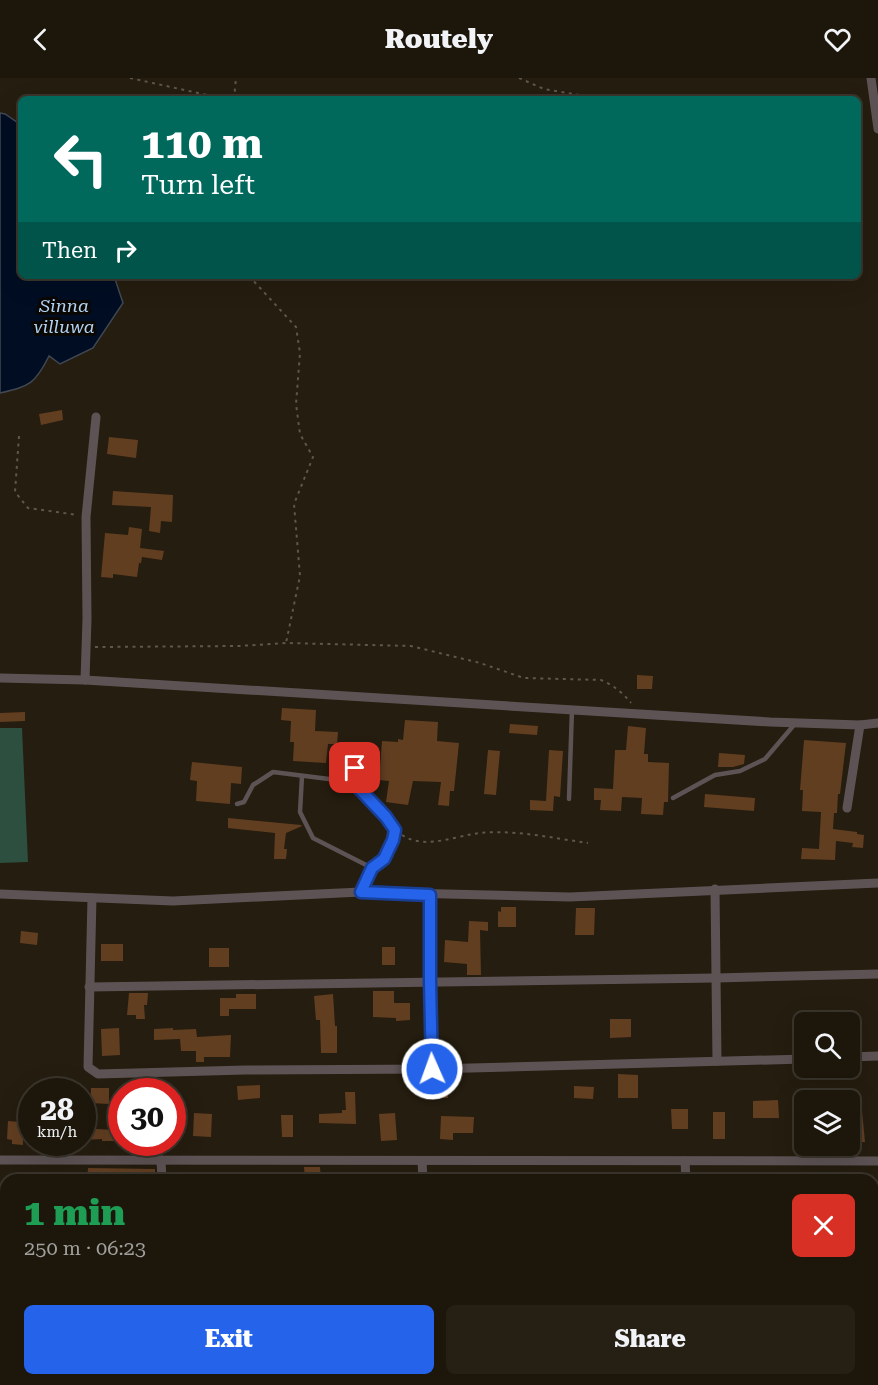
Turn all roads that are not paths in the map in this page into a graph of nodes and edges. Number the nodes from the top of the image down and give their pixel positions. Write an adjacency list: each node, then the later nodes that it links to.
1 (871, 78): 2 (street)
2 (878, 129)
3 (96, 417): 5 (street)
4 (0, 678): 5 (street)
5 (86, 680): 6 (street)
6 (572, 709): 7 (street); 14 (lane)
7 (796, 723): 9 (street); 13 (lane)
8 (878, 723): 9 (street)
9 (860, 725): 16 (street)
10 (357, 754): 12 (lane)
11 (302, 776): 12 (lane); 15 (lane); 17 (lane)
12 (353, 782): 17 (lane)
13 (673, 798)
14 (569, 799)
15 (237, 804)
16 (847, 808)
17 (372, 868): 20 (lane)
18 (878, 883): 19 (street)
19 (715, 889): 22 (street); 25 (street)
20 (361, 892): 22 (street); 23 (street)
21 (0, 894): 23 (street)
22 (430, 895): 26 (street)
23 (92, 898): 27 (street)
24 (878, 974): 25 (street)
25 (716, 978): 26 (street); 31 (street)
26 (430, 981): 27 (street); 32 (street)
27 (89, 987): 32 (street)
28 (878, 1056): 29 (street)
29 (860, 1057)
30 (794, 1059): 31 (street)
31 (717, 1061): 32 (street)
32 (432, 1069)
33 (0, 1160): 34 (street)
34 (161, 1160): 35 (street); 38 (street)
35 (422, 1161): 36 (street); 39 (street)
36 (685, 1161): 37 (street); 40 (street)
37 (878, 1161)
38 (162, 1174)
39 (423, 1174)
40 (686, 1174)

